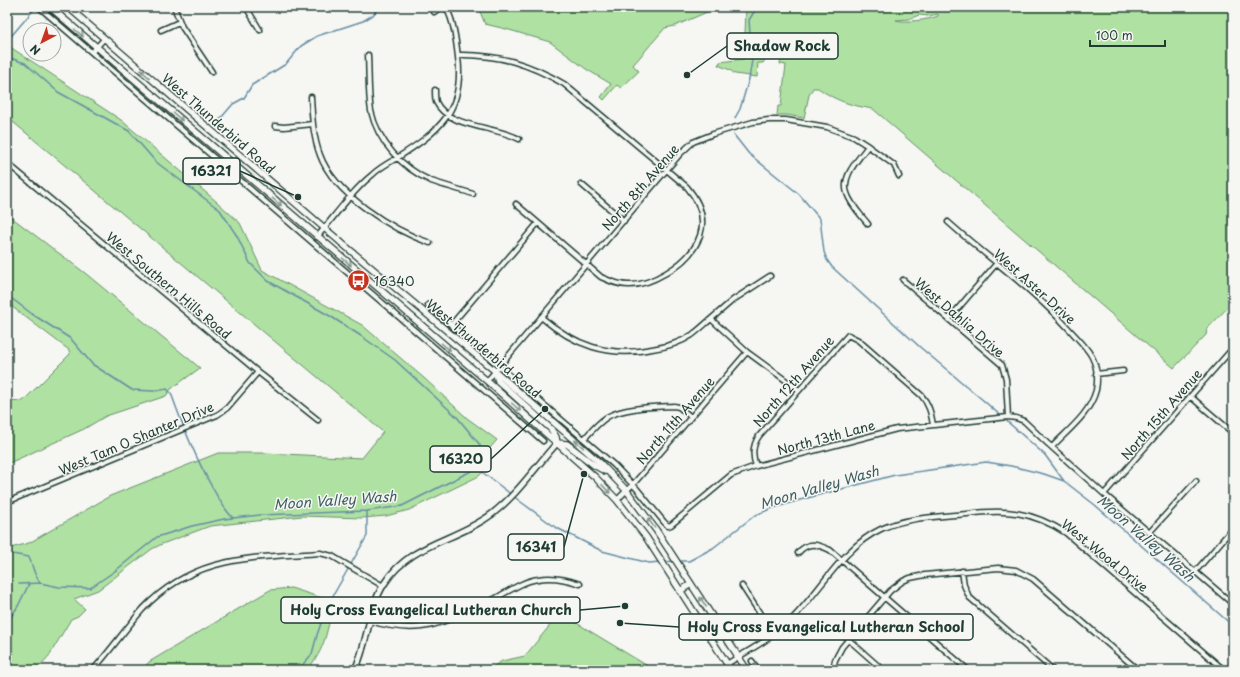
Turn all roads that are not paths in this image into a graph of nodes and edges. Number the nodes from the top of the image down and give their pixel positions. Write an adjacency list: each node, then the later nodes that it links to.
1 (39, 7): 14 (street)
2 (50, 7): 13 (main road, West Thunderbird Road, one-way to 13)
3 (68, 7): 12 (main road, West Thunderbird Road)
4 (174, 7): 9 (street)
5 (246, 7): 11 (street)
6 (442, 7): 8 (street)
7 (446, 7): 16 (street)
8 (434, 12)
9 (179, 22): 10 (street); 17 (street)
10 (161, 30)
11 (260, 30)
12 (104, 39): 13 (street); 23 (main road, West Thunderbird Road, one-way to 12)
13 (96, 47): 14 (street); 25 (main road, West Thunderbird Road, one-way to 25)
14 (92, 52): 44 (street)
15 (368, 55): 27 (street)
16 (458, 55): 20 (street); 29 (street)
17 (212, 72)
18 (435, 90): 20 (street)
19 (311, 97): 21 (street)
20 (448, 115): 24 (street); 27 (street)
21 (313, 124): 22 (street); 33 (street)
22 (274, 126)
23 (218, 136): 25 (main road); 39 (main road, West Thunderbird Road)
24 (519, 139)
25 (210, 145): 40 (main road, West Thunderbird Road, one-way to 40)
26 (868, 146): 29 (street, North 8th Avenue); 30 (street, North 8th Avenue); 38 (street)
27 (397, 157): 32 (street); 33 (street)
28 (7, 164): 58 (street, West Southern Hills Road)
29 (667, 170): 35 (street, North 8th Avenue); 45 (street)
30 (899, 176)
31 (581, 184): 35 (street)
32 (473, 194)
33 (352, 196): 39 (street); 41 (street)
34 (516, 204): 37 (street)
35 (624, 220): 45 (street, North 8th Avenue)
36 (948, 222): 46 (street, West Aster Drive)
37 (538, 223): 45 (street); 53 (street)
38 (868, 224)
39 (325, 228): 40 (street); 42 (main road, West Thunderbird Road)
40 (318, 237): 43 (main road, West Thunderbird Road)
41 (430, 243)
42 (344, 245): 43 (main road); 56 (main road, West Thunderbird Road)
43 (337, 254): 44 (street); 60 (main road, West Thunderbird Road, one-way to 60)
44 (332, 260): 67 (street)
45 (586, 264): 50 (street, North 8th Avenue)
46 (997, 264): 52 (street); 59 (street, West Aster Drive)
47 (770, 276): 51 (street)
48 (903, 280): 52 (street, West Dahlia Drive)
49 (428, 305): 53 (street, West Thunderbird Road)
50 (541, 317): 51 (street); 56 (street, North 8th Avenue)
51 (710, 319): 55 (street)
52 (949, 319): 65 (street, West Dahlia Drive)
53 (451, 325): 56 (street, West Thunderbird Road)
54 (1232, 349): 62 (street, North 15th Avenue)
55 (747, 352): 61 (street); 64 (street, North 11th Avenue)
56 (497, 369): 60 (street, North 8th Avenue); 70 (street, West Thunderbird Road); 72 (main road); 75 (main road, West Thunderbird Road, one-way to 56)
57 (1123, 370): 59 (street)
58 (258, 372): 66 (street, West Southern Hills Road); 81 (street, West Tam O Shanter Drive)
59 (1096, 374): 73 (street)
60 (487, 381): 63 (main road, West Thunderbird Road, one-way to 63)
61 (800, 390): 68 (street, North 12th Avenue); 74 (street, North 12th Avenue)
62 (1190, 396): 69 (street); 79 (street, North 15th Avenue)
63 (527, 417): 67 (street, West Thunderbird Road); 72 (main road, West Thunderbird Road)
64 (691, 417): 70 (street); 77 (street, North 11th Avenue)
65 (1007, 417): 68 (street, North 13th Lane); 73 (street)
66 (318, 420)
67 (522, 423): 71 (street)
68 (933, 425): 74 (street, North 13th Lane)
69 (1233, 433)
70 (584, 438): 77 (street, West Thunderbird Road)
71 (543, 440)
72 (557, 443): 75 (main road); 80 (main road, West Thunderbird Road, one-way to 80); 91 (street)
73 (1052, 447): 79 (street)
74 (756, 466): 82 (street, North 13th Lane)
75 (611, 474): 78 (main road, West Thunderbird Road)
76 (1196, 481): 84 (street)
77 (633, 484): 78 (street, North 11th Avenue); 82 (street, West Thunderbird Road)
78 (627, 491): 80 (street, North 11th Avenue); 90 (main road, West Thunderbird Road, one-way to 78)
79 (1104, 494): 84 (street)
80 (617, 500): 93 (main road, West Thunderbird Road)
81 (7, 502)
82 (668, 526)
83 (1233, 528): 88 (street)
84 (1149, 533): 88 (street)
85 (798, 553): 86 (street)
86 (842, 560): 94 (street); 97 (street, West Wood Drive); 112 (street, West Wood Drive)
87 (962, 571): 94 (street); 110 (street); 111 (street)
88 (1194, 572): 95 (street)
89 (580, 584): 96 (street)
90 (691, 584): 93 (main road); 99 (main road, West Thunderbird Road, one-way to 90)
91 (383, 586): 96 (street); 102 (street)
92 (742, 586): 97 (street)
93 (680, 591): 101 (main road, West Thunderbird Road)
94 (885, 598): 98 (street); 109 (street)
95 (1233, 604)
96 (370, 621): 103 (street)
97 (774, 634): 99 (street, West Wood Drive)
98 (848, 640): 107 (street); 108 (street)
99 (739, 657): 101 (street, West Wood Drive); 105 (main road, West Thunderbird Road)
100 (752, 661): 106 (street)
101 (727, 664): 104 (main road, West Thunderbird Road)
102 (94, 670)
103 (355, 670)
104 (731, 670)
105 (747, 670)
106 (758, 670)
107 (833, 670)
108 (883, 670)
109 (968, 670)
110 (1053, 670)
111 (1138, 670)
112 (1224, 670)

